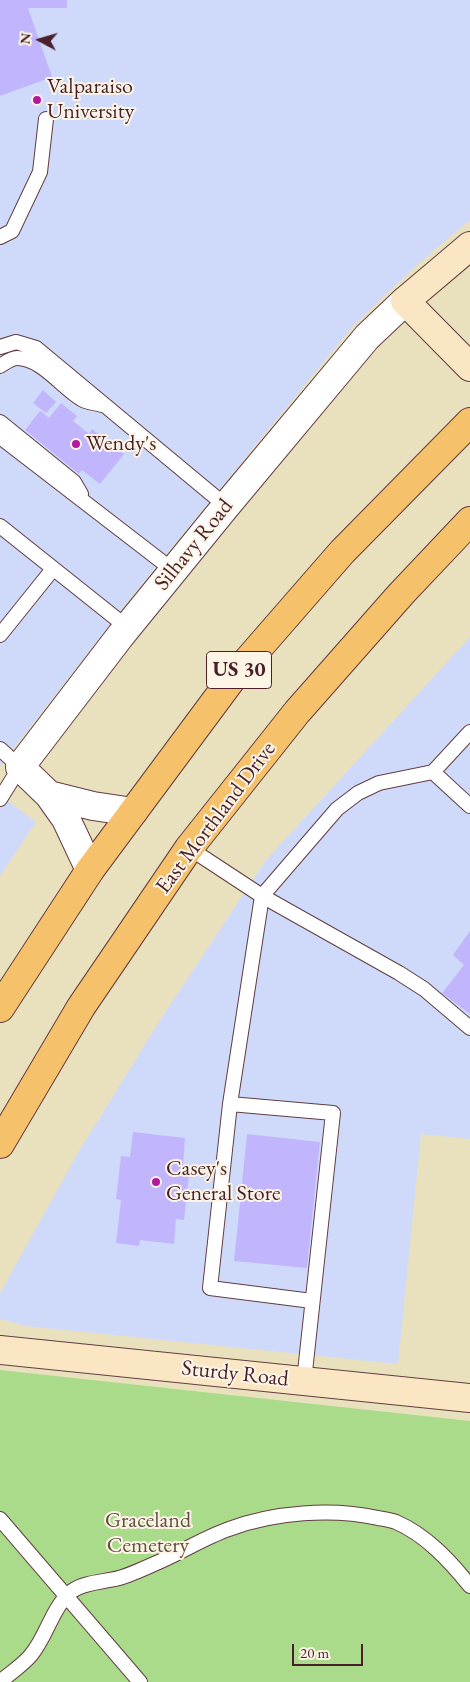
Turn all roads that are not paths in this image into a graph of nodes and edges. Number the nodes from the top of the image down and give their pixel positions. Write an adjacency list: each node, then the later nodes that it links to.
1 (46, 120): 2 (lane)
2 (0, 237)
3 (470, 246): 4 (street, Silhavy Road)
4 (405, 301): 7 (street); 13 (street, Silhavy Road)
5 (0, 347): 8 (lane)
6 (0, 366): 8 (lane)
7 (470, 367)
8 (105, 405): 13 (lane)
9 (0, 422): 12 (lane)
10 (470, 422): 27 (highway, US 30)
11 (0, 437): 12 (lane)
12 (84, 502): 17 (lane)
13 (226, 506): 17 (street, Silhavy Road)
14 (470, 521): 28 (highway, East Morthland Drive)
15 (0, 526): 16 (lane)
16 (53, 568): 18 (lane); 19 (lane)
17 (174, 571): 18 (street, Silhavy Road)
18 (128, 628): 22 (street, Silhavy Road)
19 (0, 635)
20 (470, 732): 23 (lane)
21 (0, 749): 22 (lane)
22 (20, 767): 24 (street); 25 (lane)
23 (433, 772): 26 (lane); 30 (lane)
24 (49, 795): 27 (street); 29 (street)
25 (0, 799)
26 (470, 806)
27 (133, 812): 29 (highway, US 30)
28 (189, 848): 30 (lane); 34 (highway, East Morthland Drive)
29 (90, 870): 31 (highway, US 30)
30 (262, 896): 32 (lane); 33 (lane)
31 (0, 1008)
32 (470, 1028)
33 (230, 1104): 35 (lane); 35 (lane)
34 (0, 1144)
35 (312, 1301): 37 (lane)
36 (0, 1350): 37 (street, Sturdy Road)
37 (304, 1381): 38 (street, Sturdy Road)
38 (470, 1398)
39 (0, 1519): 41 (lane)
40 (470, 1586): 41 (lane)
41 (66, 1596): 42 (lane); 43 (lane)
42 (0, 1682)
43 (140, 1682)

